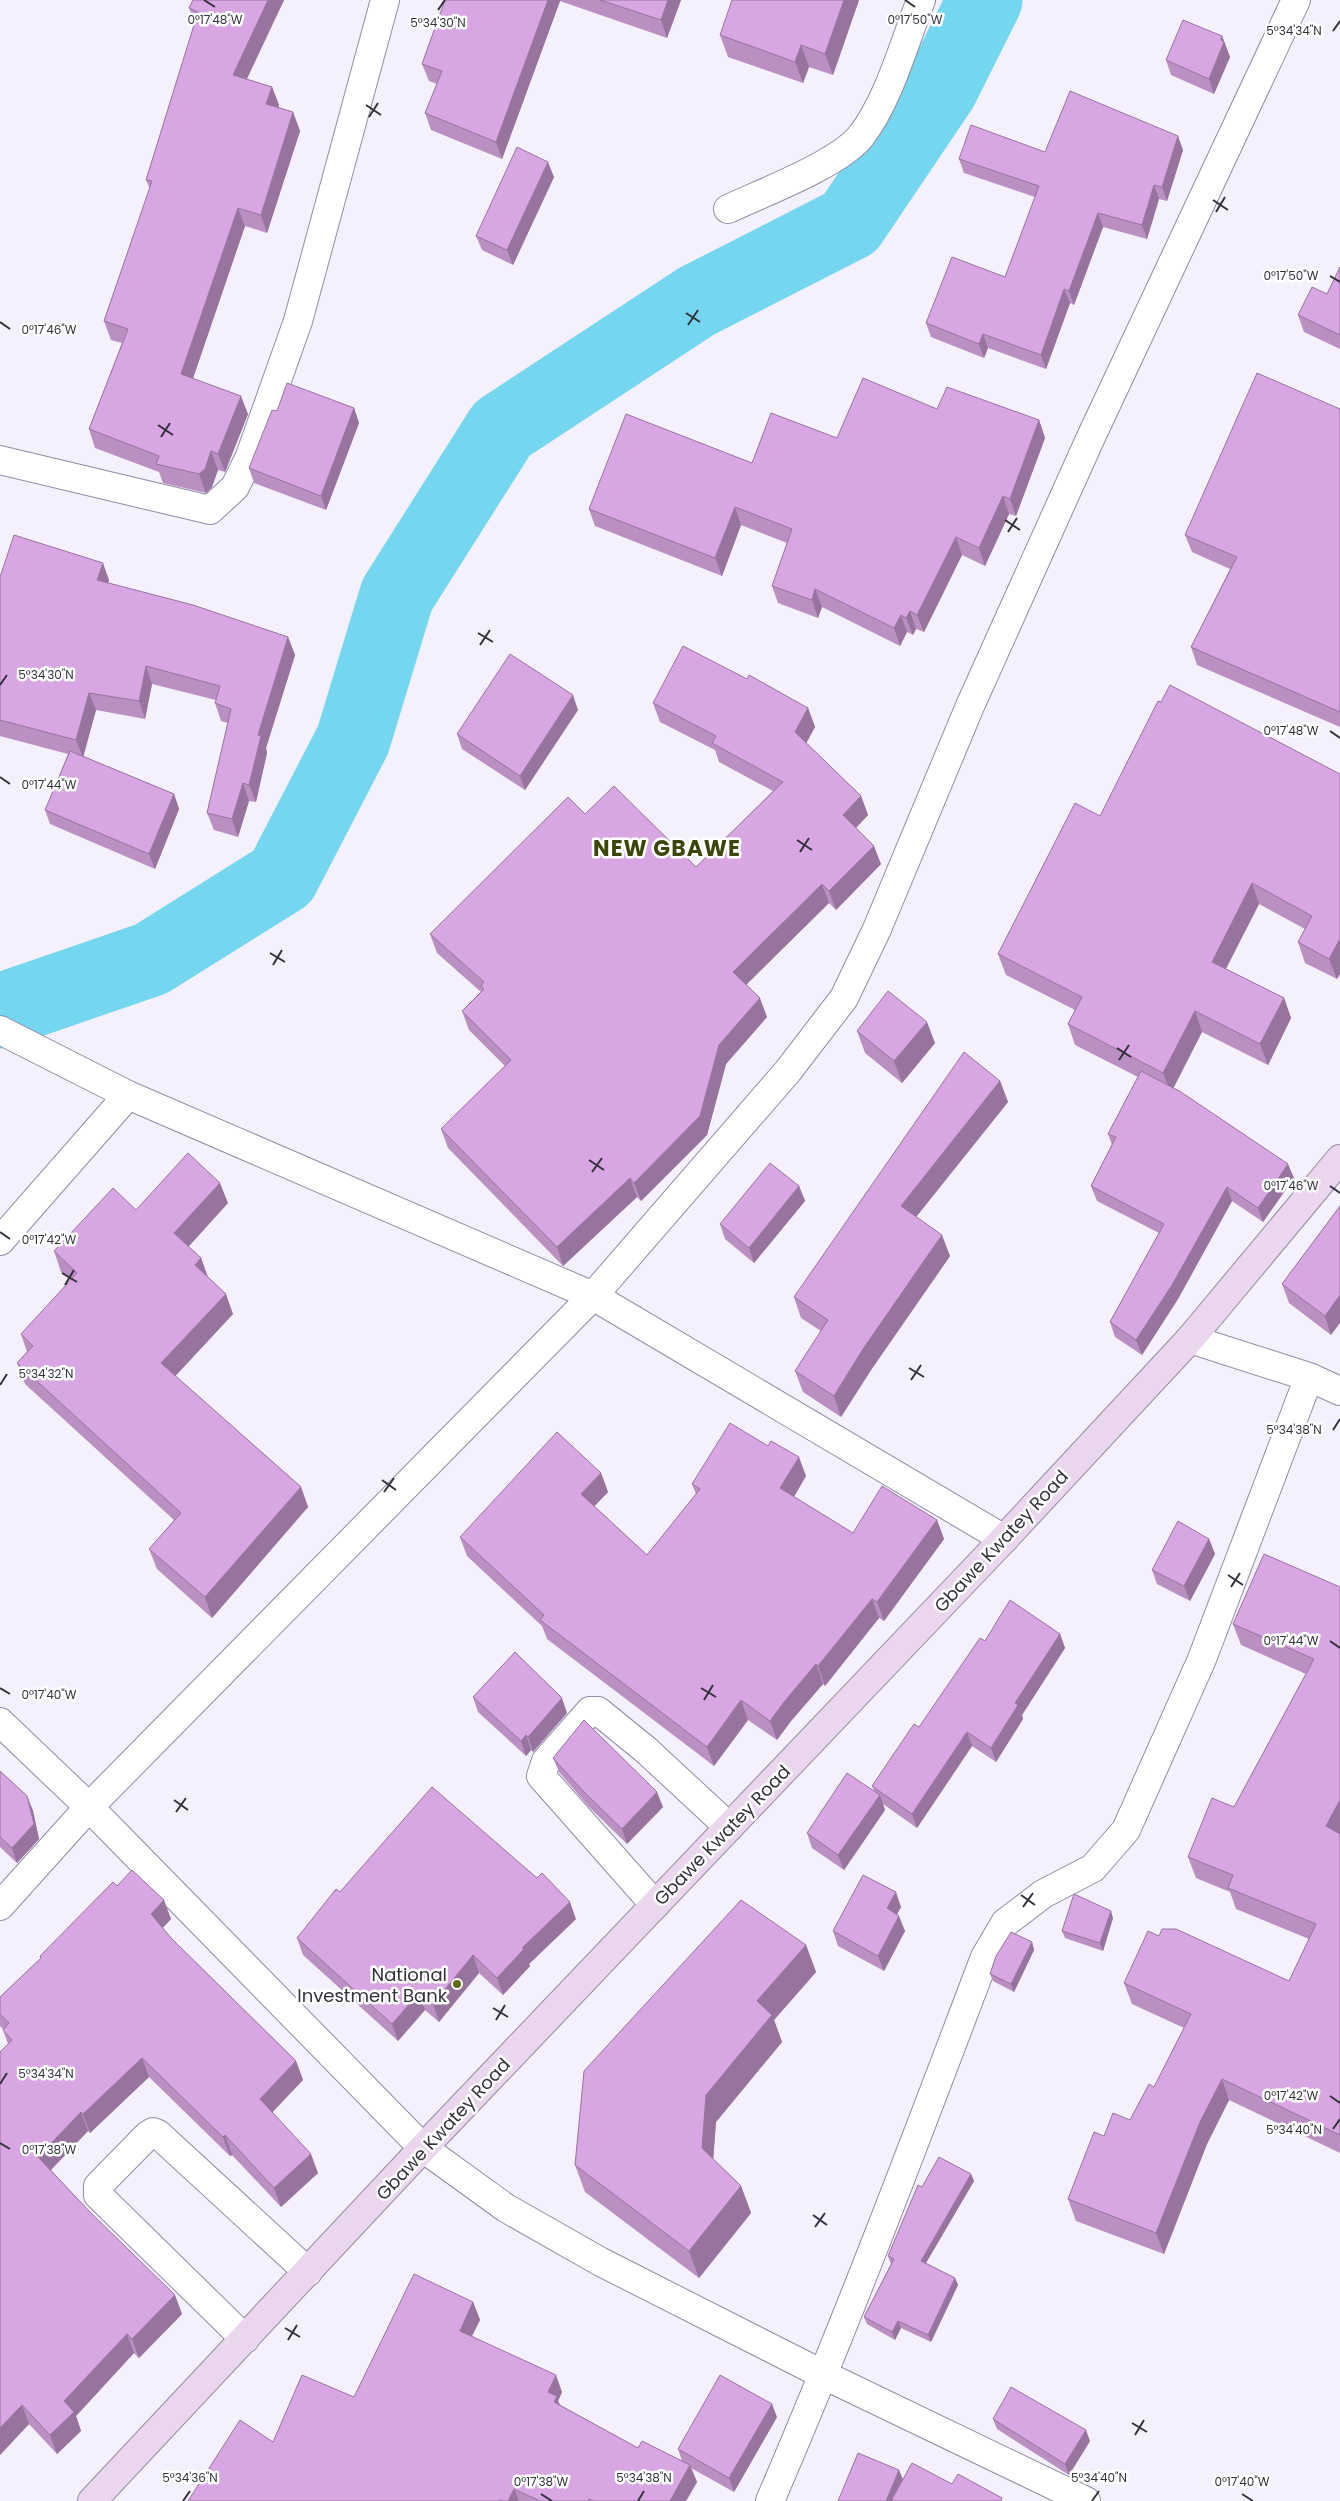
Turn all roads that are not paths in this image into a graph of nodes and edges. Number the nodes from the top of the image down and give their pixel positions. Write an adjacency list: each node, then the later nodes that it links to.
1 (385, 0): 5 (street)
2 (921, 0): 4 (street)
3 (1296, 0): 10 (street)
4 (728, 209)
5 (0, 460)
6 (4, 1032): 7 (street)
7 (128, 1095): 9 (street); 10 (street)
8 (1340, 1159): 11 (street, Gbawe Kwatey Road)
9 (0, 1241)
10 (593, 1296): 14 (street); 16 (street)
11 (1190, 1339): 12 (street); 14 (street, Gbawe Kwatey Road)
12 (1309, 1377): 13 (street); 23 (street)
13 (1340, 1391)
14 (1004, 1539): 17 (street, Gbawe Kwatey Road)
15 (0, 1722): 16 (street)
16 (89, 1807): 19 (street); 20 (street)
17 (730, 1827): 18 (street, Gbawe Kwatey Road); 18 (street)
18 (655, 1905): 20 (street, Gbawe Kwatey Road)
19 (0, 1906)
20 (424, 2148): 21 (street, Gbawe Kwatey Road); 23 (street)
21 (308, 2272): 22 (street, Gbawe Kwatey Road); 22 (street)
22 (245, 2339): 24 (street, Gbawe Kwatey Road)
23 (824, 2375): 25 (street); 26 (street)
24 (92, 2501)
25 (770, 2501)
26 (1086, 2501)

